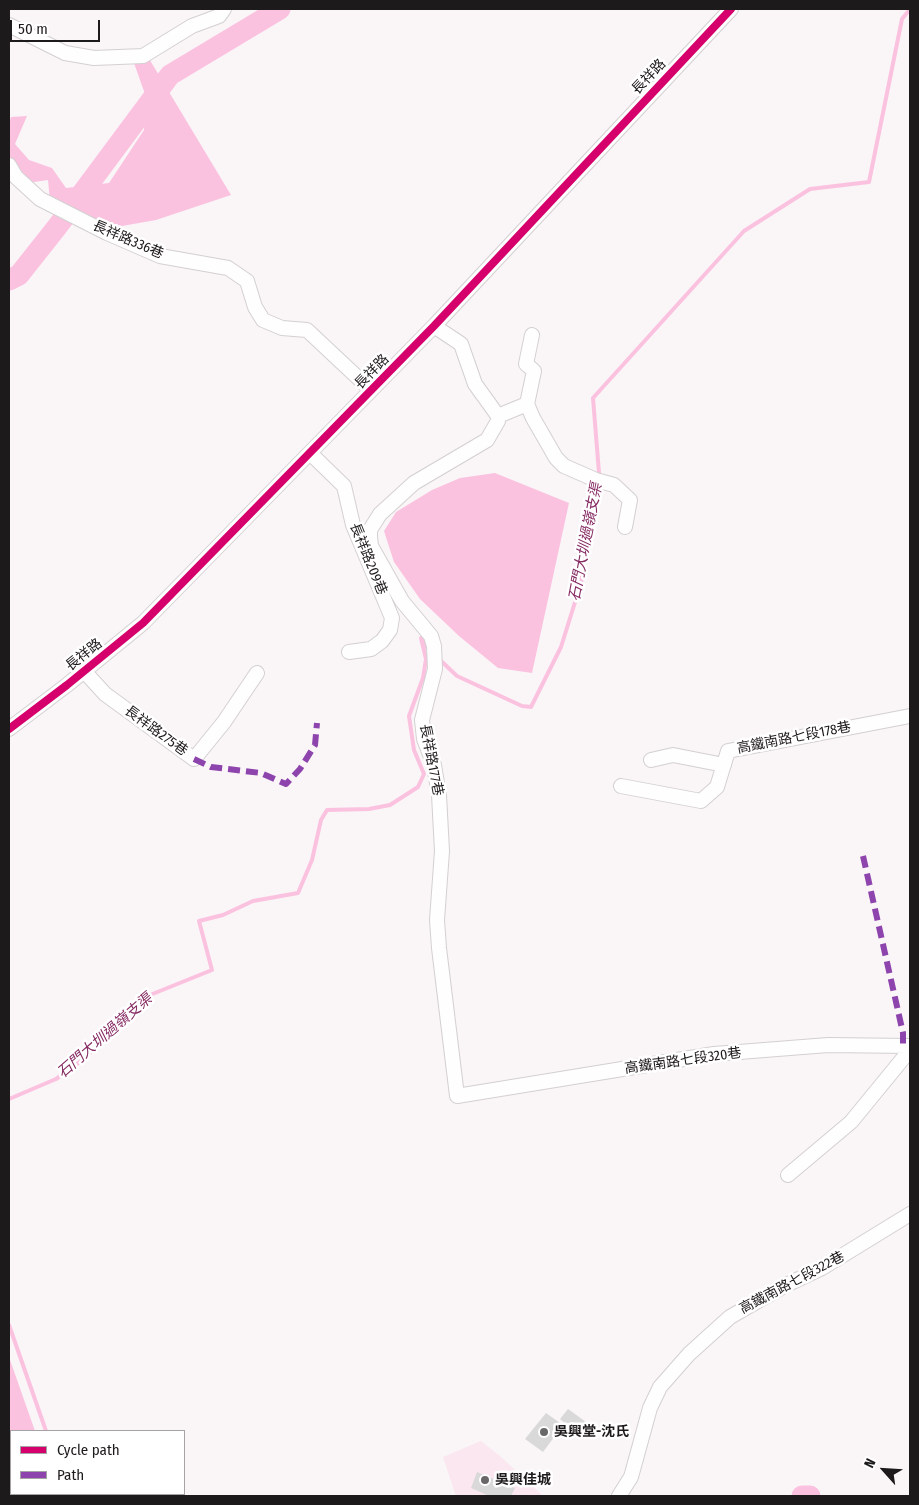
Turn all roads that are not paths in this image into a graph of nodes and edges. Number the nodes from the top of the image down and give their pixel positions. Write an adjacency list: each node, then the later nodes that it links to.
1 (224, 9): 3 (street)
2 (731, 9): 5 (street, 長祥路)
3 (9, 25)
4 (9, 165): 7 (street, 長祥路336巷)
5 (434, 326): 7 (street, 長祥路); 9 (street)
6 (532, 335): 8 (street)
7 (371, 390): 10 (street, 長祥路)
8 (527, 404): 9 (street); 11 (street)
9 (498, 416): 22 (street, 長祥路177巷)
10 (310, 453): 12 (street, 長祥路209巷); 13 (street, 長祥路)
11 (625, 527)
12 (349, 652)
13 (84, 671): 14 (street, 長祥路275巷); 16 (street, 長祥路)
14 (257, 673)
15 (910, 716): 18 (street, 高鐵南路七段178巷)
16 (9, 729)
17 (651, 760): 18 (street)
18 (724, 764): 19 (street, 高鐵南路七段178巷)
19 (621, 786)
20 (910, 1046): 22 (street, 高鐵南路七段320巷)
21 (910, 1050): 23 (street)
22 (457, 1096)
23 (788, 1175)
24 (910, 1214): 25 (street, 高鐵南路七段322巷)
25 (619, 1496)

